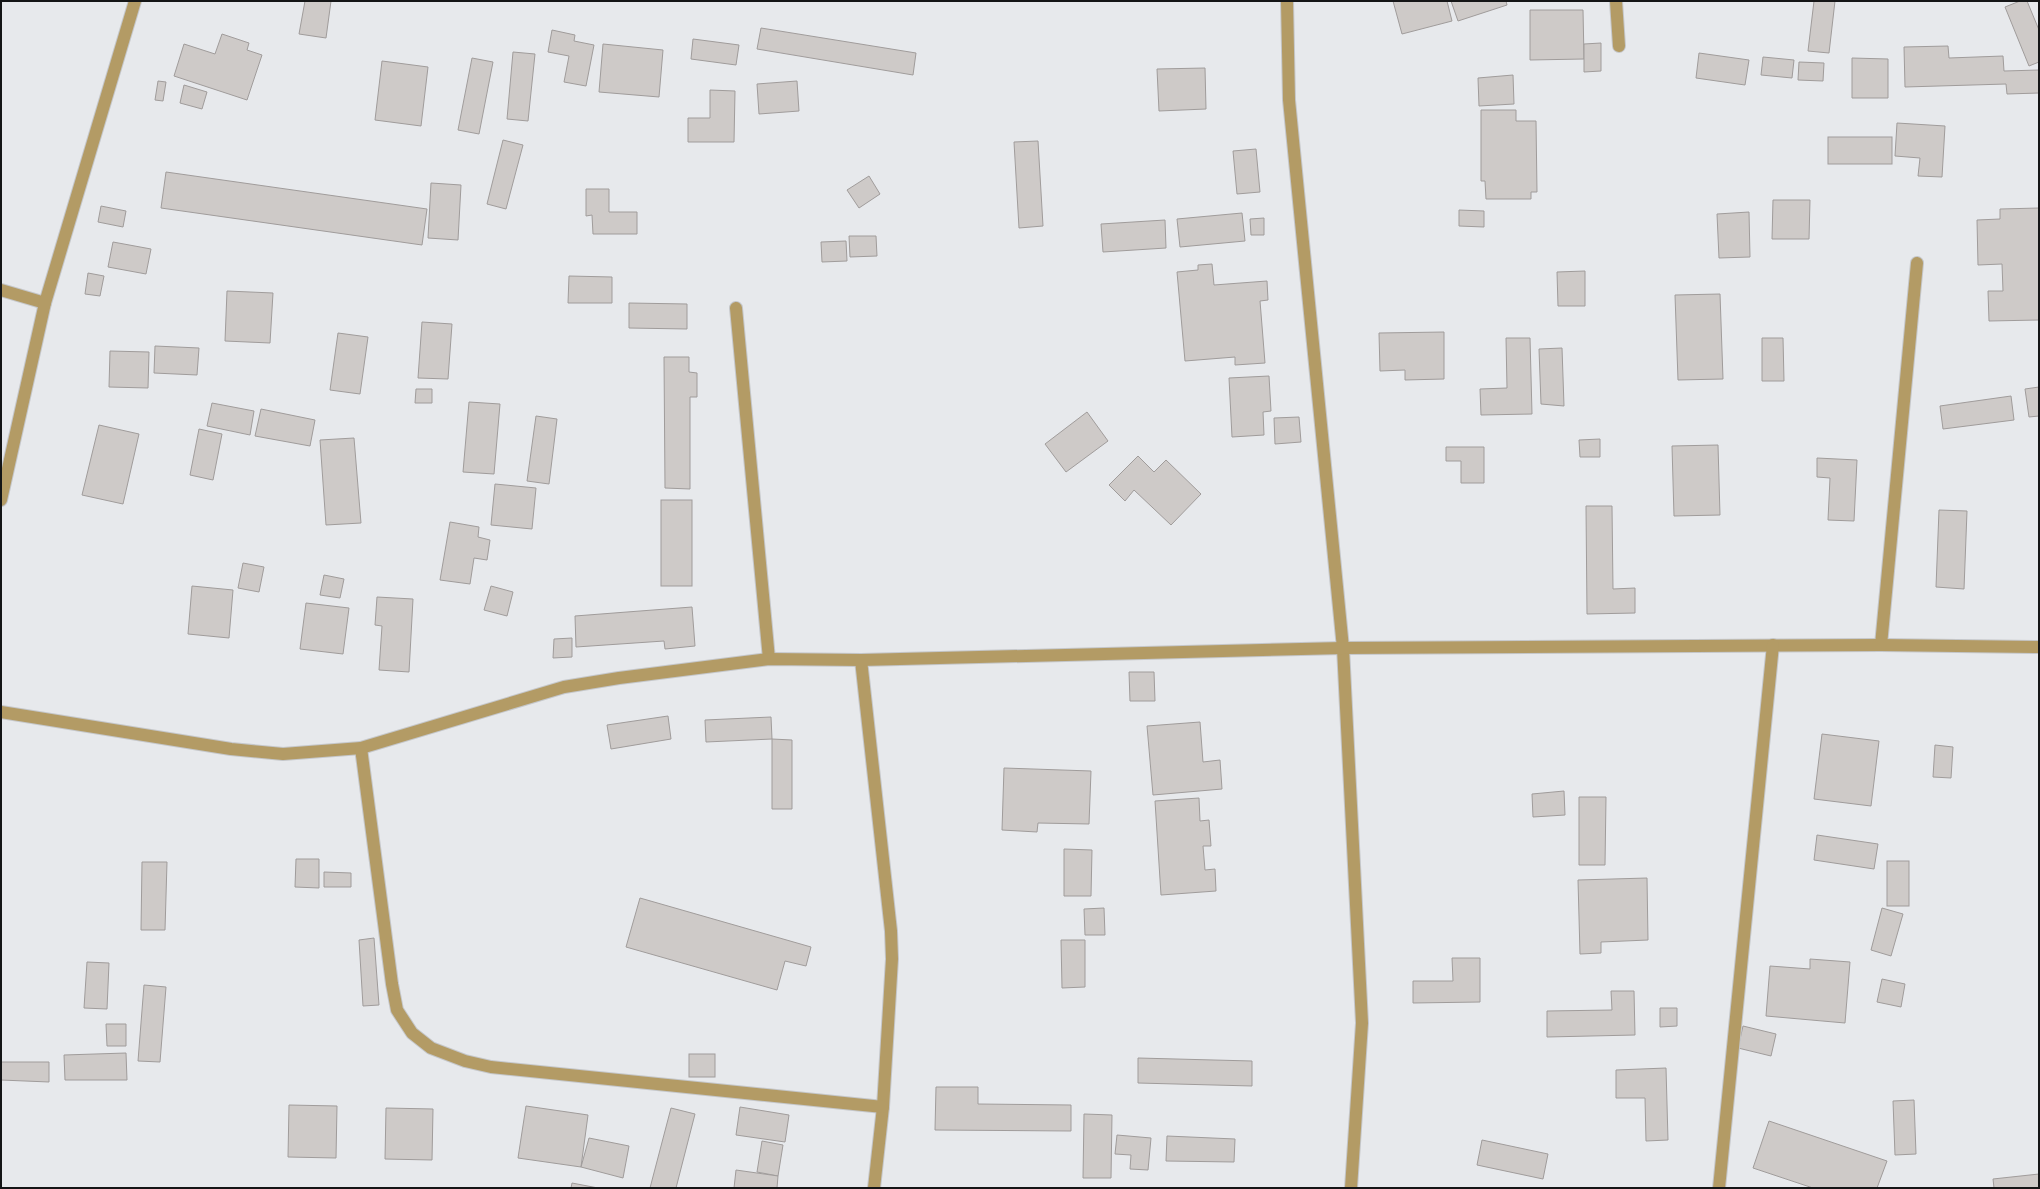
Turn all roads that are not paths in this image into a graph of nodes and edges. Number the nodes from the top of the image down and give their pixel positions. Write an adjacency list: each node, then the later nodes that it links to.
1 (135, 1): 7 (street)
2 (1287, 1): 13 (street)
3 (1616, 1): 4 (street)
4 (1619, 46)
5 (1917, 263): 11 (street)
6 (1, 290): 7 (street)
7 (45, 303): 9 (street)
8 (736, 308): 14 (street)
9 (1, 500)
10 (1773, 645): 11 (street); 13 (street); 21 (street)
11 (1882, 645): 12 (street)
12 (2039, 647)
13 (1343, 648): 15 (street); 20 (street)
14 (769, 659): 15 (street); 17 (street)
15 (861, 660): 18 (street)
16 (1, 712): 17 (street)
17 (361, 748): 18 (street)
18 (883, 1107): 19 (street)
19 (874, 1188)
20 (1351, 1188)
21 (1719, 1188)

